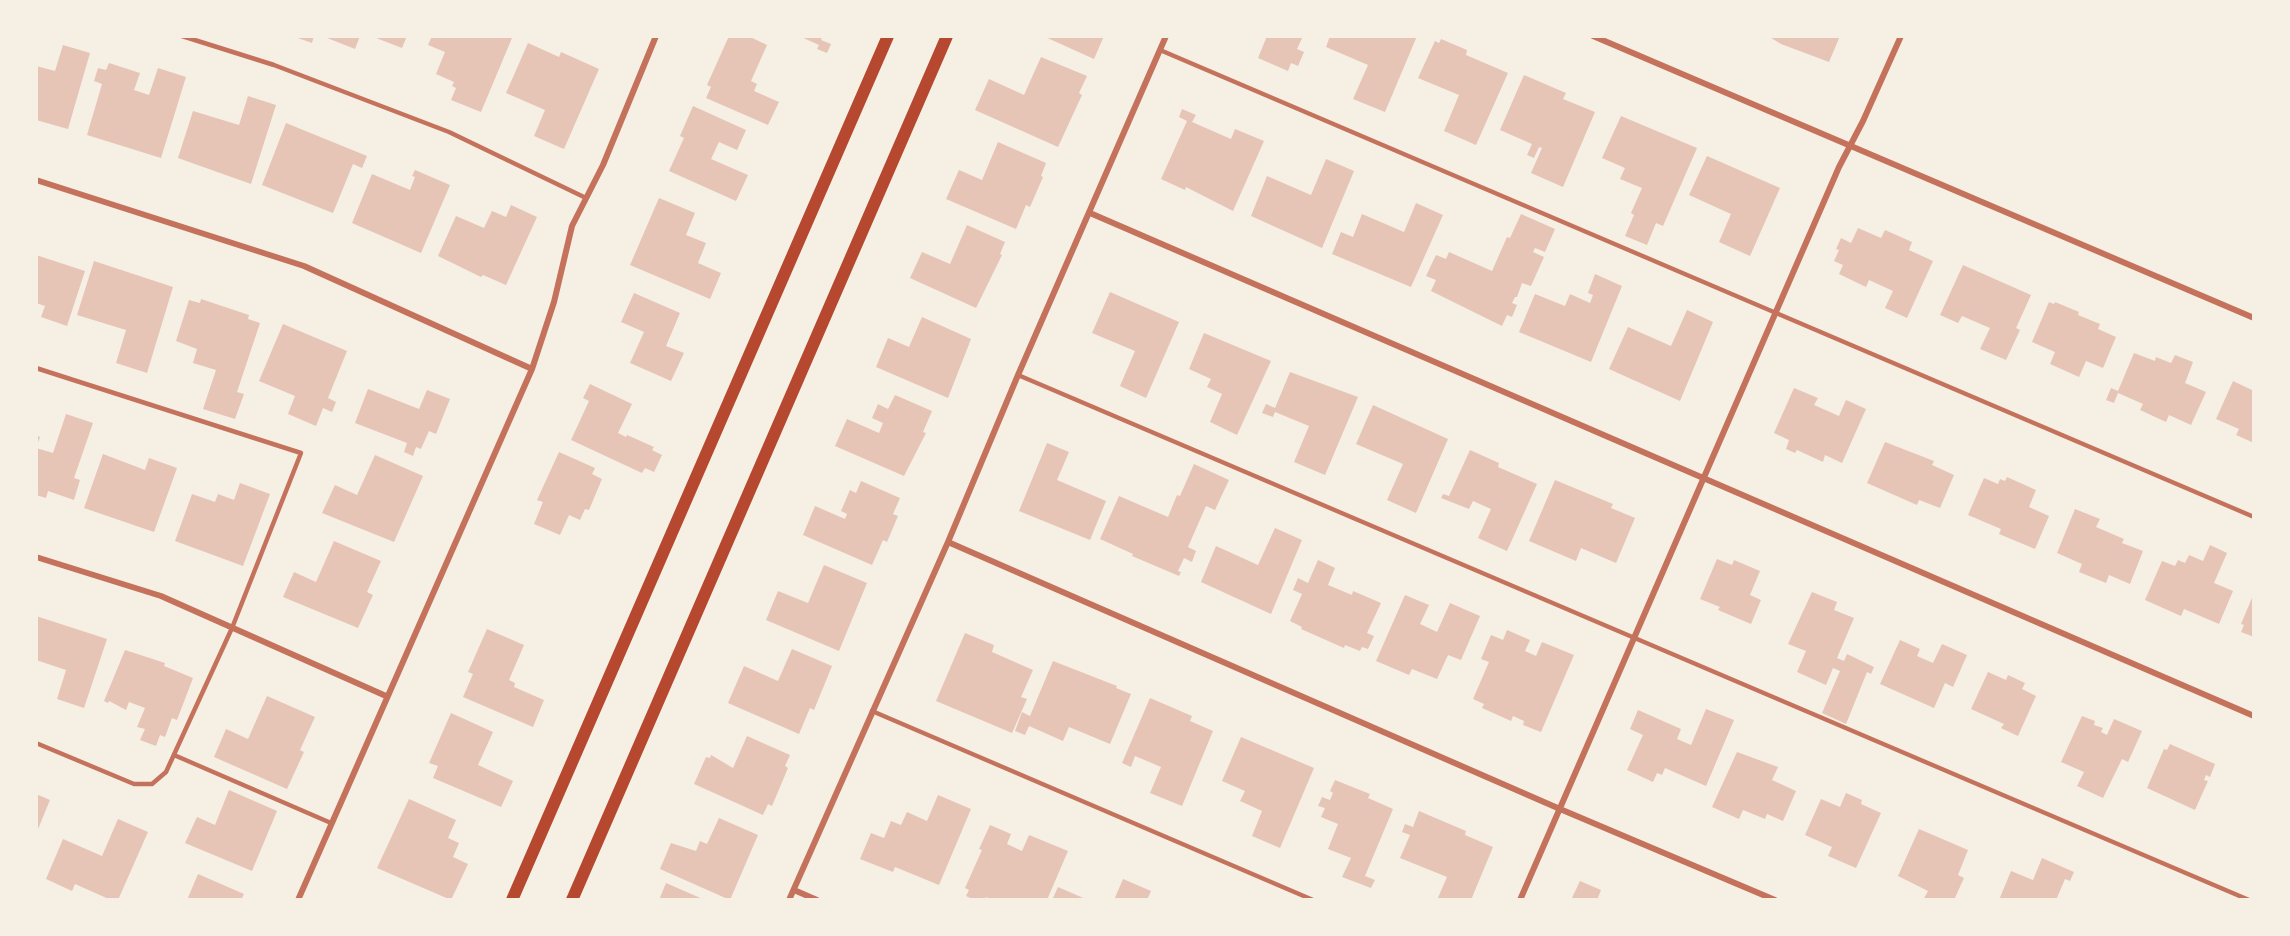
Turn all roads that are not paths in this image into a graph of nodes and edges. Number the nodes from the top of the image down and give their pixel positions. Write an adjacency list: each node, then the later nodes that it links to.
1 (183, 36): 11 (lane)
2 (656, 36): 11 (street)
3 (888, 36): 33 (main road)
4 (948, 36): 34 (main road)
5 (1166, 36): 8 (street)
6 (1593, 36): 9 (street)
7 (1901, 36): 9 (street)
8 (1160, 50): 12 (street); 13 (lane)
9 (1851, 145): 13 (street); 14 (street)
10 (36, 180): 16 (street)
11 (586, 198): 16 (street)
12 (1090, 213): 17 (street); 18 (street)
13 (1775, 312): 18 (street); 19 (lane)
14 (2254, 318)
15 (36, 368): 22 (lane)
16 (532, 369): 24 (street)
17 (1018, 375): 20 (street); 23 (lane)
18 (1702, 479): 23 (street); 26 (street)
19 (2254, 517)
20 (948, 542): 25 (street); 29 (street)
21 (36, 556): 22 (street)
22 (232, 628): 24 (street); 28 (lane)
23 (1633, 637): 29 (street); 40 (lane)
24 (386, 696): 30 (street)
25 (872, 711): 31 (street); 37 (lane)
26 (2254, 716)
27 (36, 743): 28 (lane)
28 (174, 755): 30 (lane)
29 (1560, 809): 38 (street); 39 (street)
30 (332, 823): 32 (street)
31 (794, 890): 35 (street); 36 (street)
32 (298, 900)
33 (512, 900)
34 (572, 900)
35 (789, 900)
36 (817, 900)
37 (1313, 900)
38 (1520, 900)
39 (1775, 900)
40 (2249, 900)

